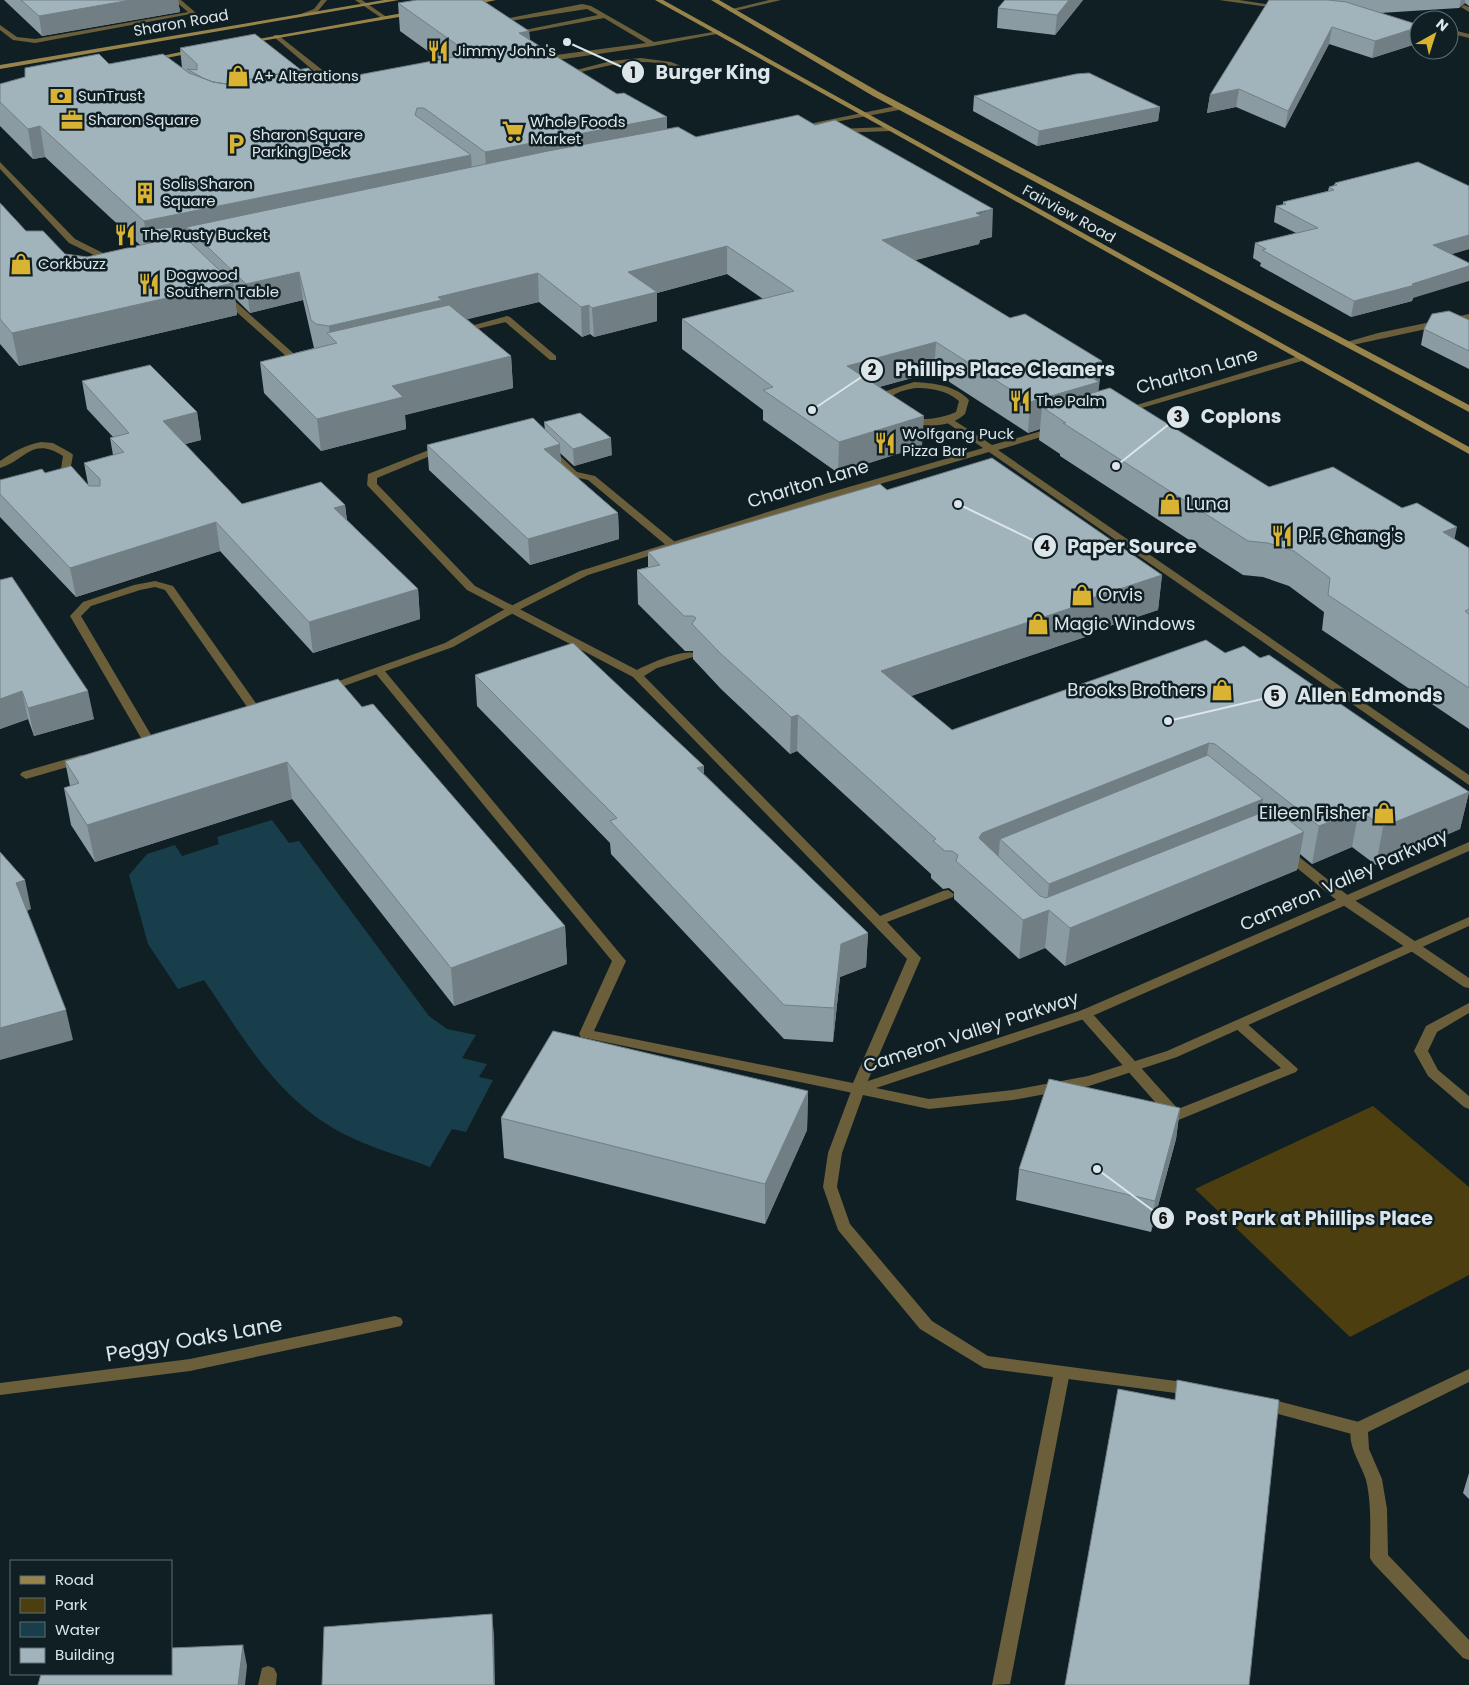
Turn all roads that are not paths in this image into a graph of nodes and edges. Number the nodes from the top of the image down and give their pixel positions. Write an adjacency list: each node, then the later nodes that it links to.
1 (177, 0): 20 (street)
2 (324, 0): 16 (street)
3 (358, 0): 11 (street)
4 (396, 0): 11 (main road, Sharon Road)
5 (493, 0): 10 (main road)
6 (658, 0): 22 (main road, Fairview Road)
7 (714, 0): 14 (main road, Fairview Road)
8 (778, 0): 14 (street)
9 (1222, 0): 13 (street)
10 (469, 4): 12 (main road); 18 (street)
11 (366, 5): 16 (main road, Sharon Road); 19 (street)
12 (460, 6)
13 (1292, 8)
14 (732, 10): 36 (main road, Fairview Road)
15 (422, 12): 19 (main road, Sharon Road)
16 (300, 16): 31 (main road, Sharon Road)
17 (605, 16): 18 (street); 21 (street); 26 (street)
18 (490, 17): 21 (street)
19 (385, 18): 23 (main road, Sharon Road)
20 (0, 27)
21 (511, 33): 25 (street)
22 (719, 34): 26 (street); 37 (main road, Fairview Road)
23 (276, 36): 24 (main road, Sharon Road); 35 (street)
24 (238, 43)
25 (513, 43)
26 (653, 44): 28 (street)
27 (199, 50): 29 (main road, Sharon Road)
28 (534, 55)
29 (150, 59): 30 (main road, Sharon Road); 32 (street)
30 (141, 60)
31 (0, 67)
32 (160, 67)
33 (686, 70): 34 (street)
34 (552, 77)
35 (330, 90)
36 (901, 107): 37 (street); 46 (main road, Fairview Road)
37 (862, 114): 38 (main road, Fairview Road); 39 (street)
38 (888, 129): 40 (street); 49 (main road, Fairview Road)
39 (822, 131)
40 (831, 131)
41 (0, 164): 42 (street)
42 (121, 258)
43 (219, 292): 47 (street)
44 (1469, 317): 46 (street)
45 (448, 333): 48 (street)
46 (1348, 342): 50 (main road, Fairview Road)
47 (315, 358)
48 (553, 358)
49 (1302, 358): 51 (street, Charlton Lane); 57 (main road, Fairview Road)
50 (1469, 409)
51 (1114, 413)
52 (949, 420): 52 (street); 56 (street)
53 (1068, 426): 56 (street, Charlton Lane)
54 (538, 440): 60 (street)
55 (457, 441): 61 (street)
56 (991, 449): 60 (street, Charlton Lane); 70 (street)
57 (1469, 451)
58 (0, 465): 59 (street)
59 (64, 477)
60 (671, 544): 61 (street, Charlton Lane)
61 (511, 610): 63 (street, Charlton Lane); 64 (street)
62 (689, 655): 64 (street)
63 (380, 672): 65 (street, Charlton Lane); 83 (street)
64 (637, 675): 75 (street)
65 (335, 686)
66 (254, 709): 67 (street)
67 (147, 740)
68 (92, 756): 69 (street)
69 (26, 774)
70 (1469, 781)
71 (1277, 844): 74 (street)
72 (1469, 846): 74 (street, Cameron Valley Parkway)
73 (948, 894): 75 (street)
74 (1345, 900): 77 (street); 80 (street, Cameron Valley Parkway)
75 (878, 920): 83 (street)
76 (1469, 921): 77 (street, Cameron Valley Parkway)
77 (1414, 947): 78 (street); 81 (street, Cameron Valley Parkway)
78 (1469, 984)
79 (1469, 1007): 84 (street)
80 (1086, 1014): 82 (street); 83 (street, Cameron Valley Parkway)
81 (1239, 1024): 82 (street, Cameron Valley Parkway); 82 (street)
82 (1133, 1067): 83 (street, Cameron Valley Parkway)
83 (858, 1089): 86 (street)
84 (1469, 1104)
85 (395, 1322): 88 (street, Peggy Oaks Lane)
86 (1062, 1372): 89 (street); 93 (street)
87 (1469, 1375): 91 (street)
88 (0, 1389)
89 (1203, 1391)
90 (1249, 1400): 91 (street)
91 (1359, 1429): 92 (street)
92 (1469, 1652)
93 (1001, 1684)

